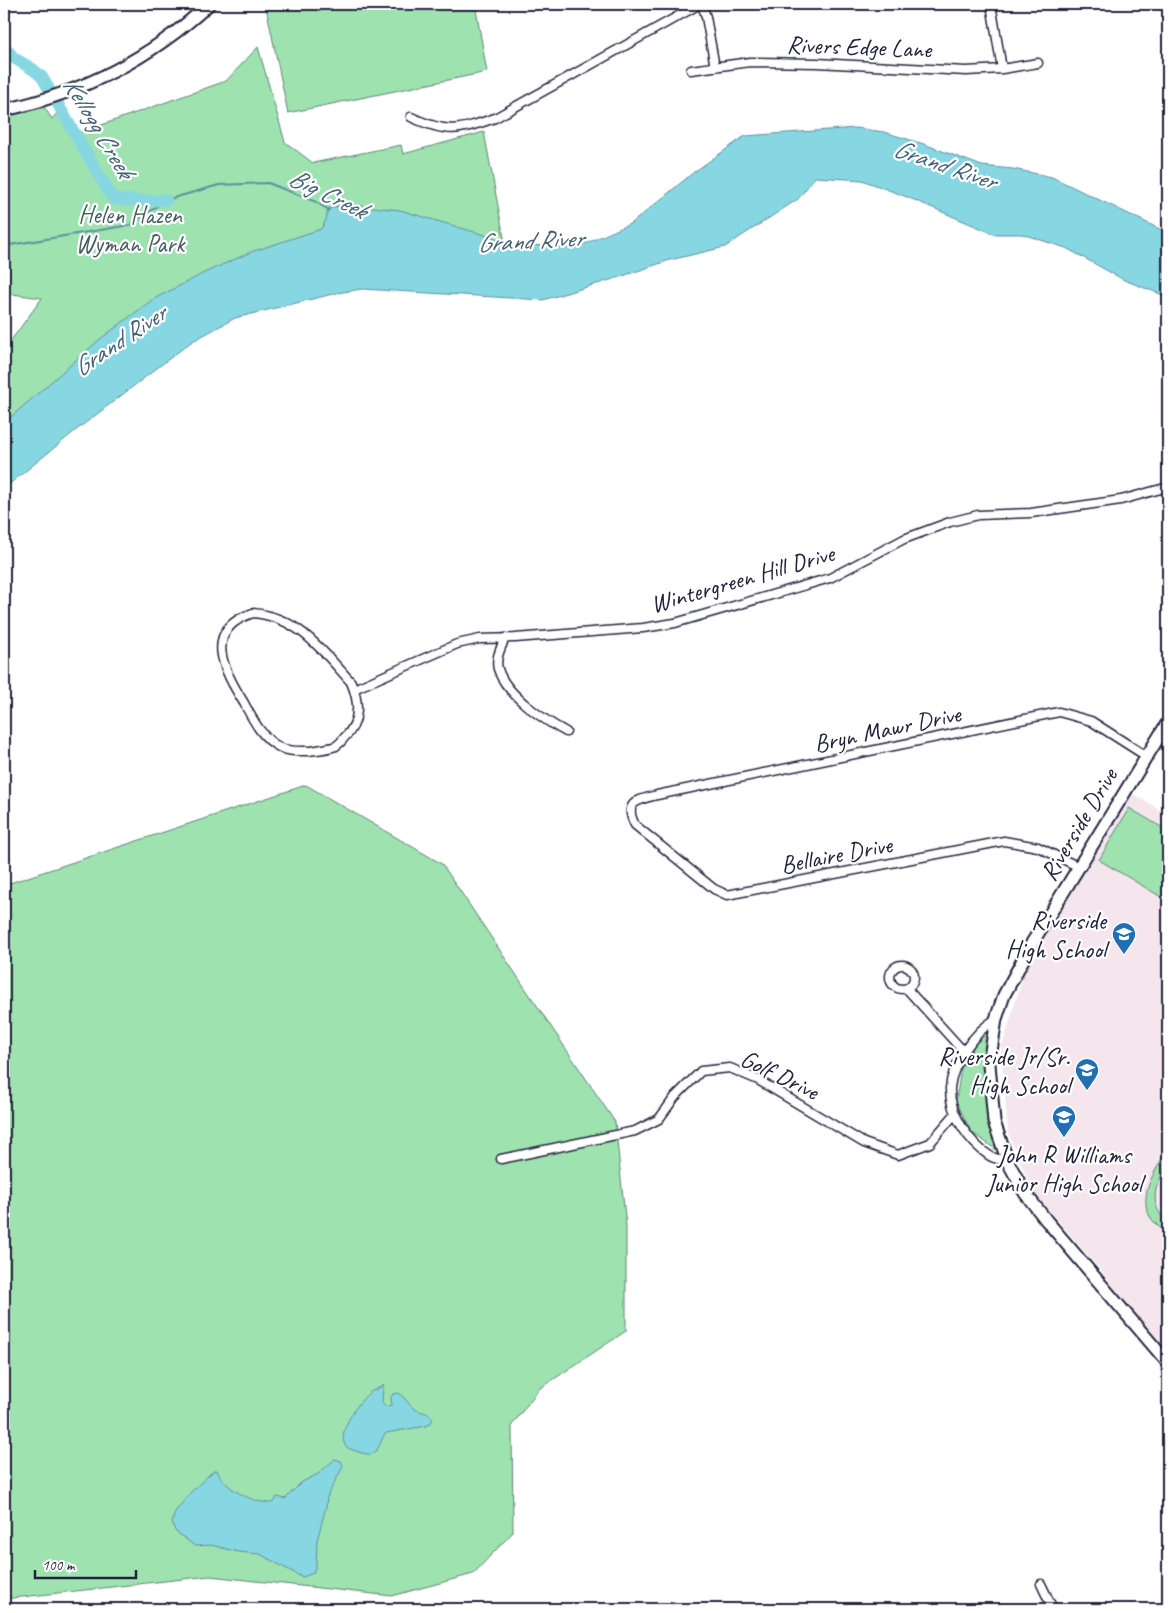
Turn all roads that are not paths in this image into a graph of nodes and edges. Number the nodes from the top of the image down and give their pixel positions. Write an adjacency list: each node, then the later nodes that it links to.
1 (209, 4): 8 (main road)
2 (701, 4): 5 (street); 9 (street)
3 (992, 4): 6 (street)
4 (1038, 63): 6 (street, Rivers Edge Lane)
5 (715, 67): 6 (street, Rivers Edge Lane); 7 (street, Rivers Edge Lane)
6 (1002, 69)
7 (691, 70)
8 (4, 110)
9 (411, 117)
10 (1168, 487): 11 (street, Wintergreen Hill Drive)
11 (505, 638): 12 (street, Wintergreen Hill Drive); 14 (street)
12 (354, 689): 12 (street)
13 (1168, 722): 15 (main road, Riverside Drive)
14 (566, 732)
15 (1146, 756): 16 (street, Bryn Mawr Drive); 17 (main road, Riverside Drive)
16 (630, 809): 17 (street, Bellaire Drive)
17 (1079, 867): 19 (main road, Riverside Drive)
18 (906, 989): 20 (street)
19 (996, 1019): 20 (street); 23 (main road, Riverside Drive)
20 (964, 1052): 21 (street)
21 (955, 1114): 22 (street, Golf Drive); 23 (street)
22 (501, 1160)
23 (1008, 1162): 24 (main road, Riverside Drive)
24 (1168, 1364)
25 (1041, 1584): 26 (street)
26 (1053, 1609)

